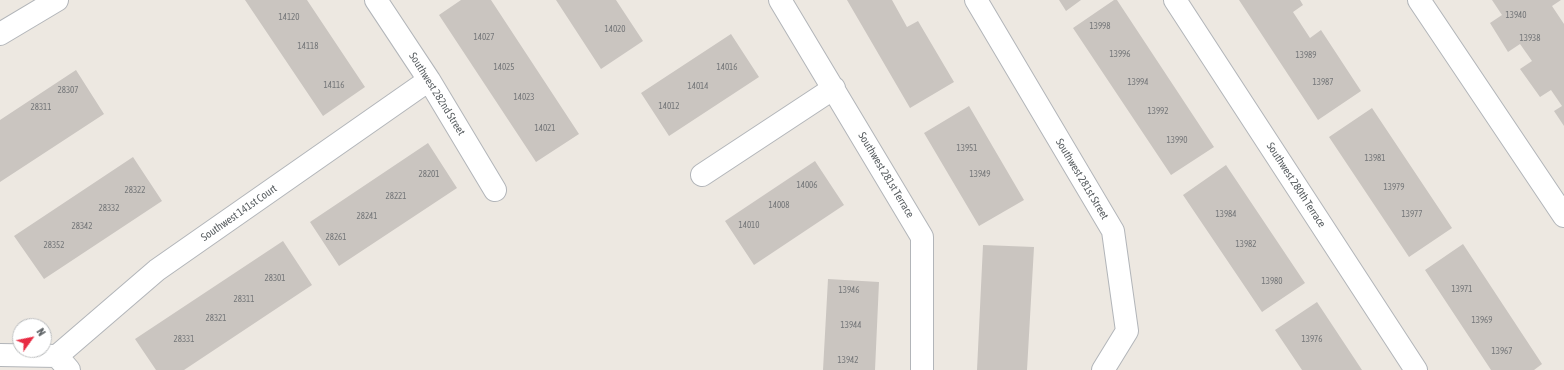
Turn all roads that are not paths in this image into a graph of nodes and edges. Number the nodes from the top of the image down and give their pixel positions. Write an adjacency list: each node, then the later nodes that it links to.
1 (57, 0): 7 (street)
2 (376, 0): 8 (street, Southwest 282nd Street)
3 (780, 0): 9 (street, Southwest 281st Terrace)
4 (976, 0): 16 (street, Southwest 281st Street)
5 (1175, 0): 17 (street, Southwest 280th Terrace)
6 (1419, 0): 12 (street)
7 (0, 34)
8 (429, 80): 11 (street, Southwest 282nd Street); 14 (street, Southwest 141st Court)
9 (834, 88): 10 (street); 15 (street, Southwest 281st Terrace)
10 (702, 175)
11 (495, 190)
12 (1564, 216)
13 (0, 355): 14 (street)
14 (63, 363)
15 (922, 370)
16 (1103, 370)
17 (1416, 370)

